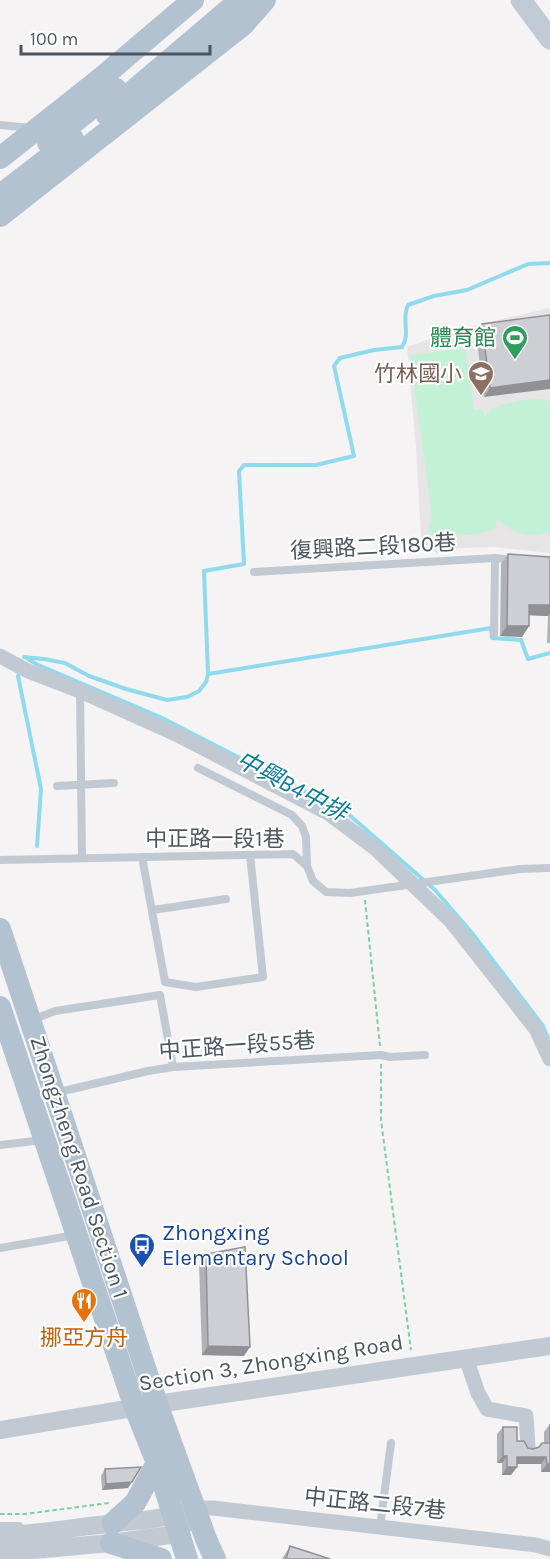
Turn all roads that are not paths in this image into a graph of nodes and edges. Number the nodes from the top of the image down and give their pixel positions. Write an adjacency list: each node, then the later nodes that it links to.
1 (193, 0): 8 (main road)
2 (227, 0): 10 (main road)
3 (240, 0): 11 (main road)
4 (265, 0): 12 (main road)
5 (521, 0): 6 (main road)
6 (550, 39)
7 (0, 125): 8 (lane)
8 (36, 128): 9 (main road)
9 (0, 158)
10 (0, 180)
11 (0, 195)
12 (0, 216)
13 (495, 558): 14 (lane, 復興路二段180巷); 15 (lane, 復興路二段180巷); 16 (lane)
14 (517, 560)
15 (254, 572)
16 (494, 634)
17 (0, 656): 18 (street)
18 (80, 691): 21 (lane); 29 (street)
19 (198, 768): 27 (lane)
20 (114, 783): 21 (lane)
21 (81, 785): 22 (lane); 25 (lane)
22 (57, 786)
23 (250, 855): 24 (lane, 中正路一段1巷); 27 (lane, 中正路一段1巷); 31 (lane)
24 (142, 857): 25 (lane, 中正路一段1巷); 31 (lane)
25 (81, 858): 26 (lane, 中正路一段1巷)
26 (0, 860)
27 (307, 866): 29 (lane, 中正路一段1巷)
28 (550, 868): 29 (lane, 中正路一段1巷)
29 (412, 885): 37 (street)
30 (226, 900): 31 (lane)
31 (153, 910)
32 (0, 929): 34 (main road, Zhongzheng Road Section 1)
33 (0, 1007): 35 (main road, Zhongzheng Road Section 1)
34 (30, 1021): 35 (street); 38 (lane); 39 (main road, Zhongzheng Road Section 1)
35 (4, 1030): 40 (main road, Zhongzheng Road Section 1)
36 (425, 1055): 38 (lane, 中正路一段55巷)
37 (550, 1059)
38 (173, 1067): 39 (lane, 中正路一段55巷)
39 (54, 1093): 46 (main road, Zhongzheng Road Section 1)
40 (45, 1140): 41 (lane); 42 (main road, Zhongzheng Road Section 1)
41 (0, 1145)
42 (77, 1234): 43 (lane); 46 (main road, Zhongzheng Road Section 1)
43 (0, 1248)
44 (550, 1346): 45 (street, Section 3, Zhongxing Road)
45 (466, 1358): 46 (street, Section 3, Zhongxing Road); 49 (street)
46 (146, 1406): 47 (street, Section 3, Zhongxing Road); 50 (main road); 51 (main road)
47 (0, 1430)
48 (391, 1443): 55 (lane)
49 (528, 1447)
50 (157, 1463): 52 (main road); 53 (main road)
51 (195, 1508): 53 (street); 55 (street, 中正路二段7巷); 62 (main road)
52 (114, 1523): 53 (street); 56 (street); 59 (street); 60 (main road)
53 (176, 1525): 61 (main road)
54 (0, 1526): 56 (lane)
55 (380, 1528): 58 (street, 中正路二段7巷)
56 (68, 1529): 57 (street)
57 (0, 1535)
58 (550, 1548)
59 (0, 1553)
60 (161, 1559)
61 (187, 1559)
62 (215, 1559)

